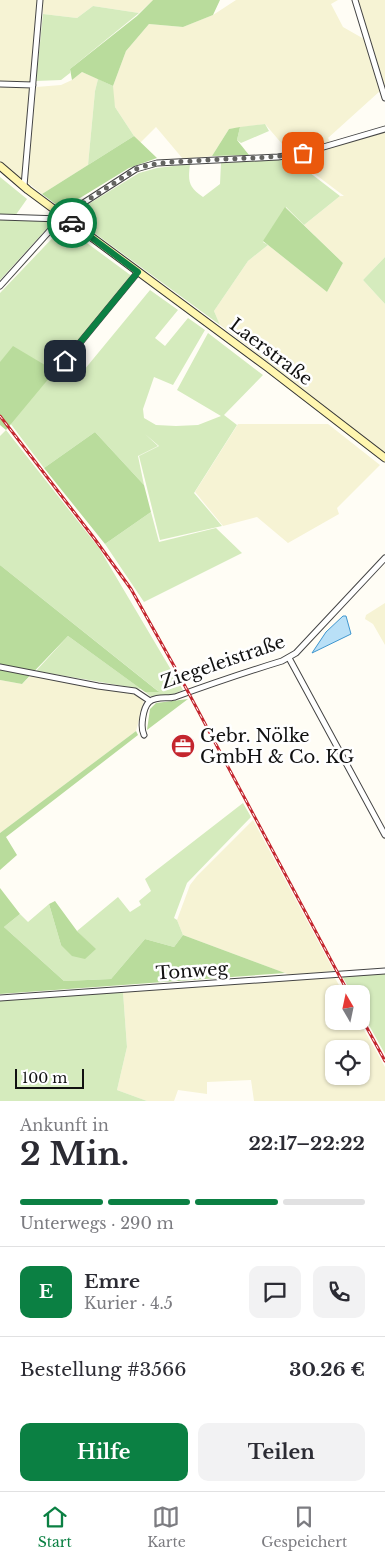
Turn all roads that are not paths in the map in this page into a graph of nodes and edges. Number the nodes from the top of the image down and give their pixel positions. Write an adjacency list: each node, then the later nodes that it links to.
1 (40, 0): 4 (street)
2 (355, 0): 5 (street)
3 (0, 84): 4 (street)
4 (33, 85): 8 (street)
5 (385, 98)
6 (385, 129): 10 (street)
7 (0, 166): 8 (main road, Laerstraße)
8 (24, 186): 10 (main road, Laerstraße)
9 (0, 217): 10 (street)
10 (62, 217): 11 (main road, Laerstraße); 12 (street)
11 (138, 272): 13 (street); 14 (main road, Laerstraße)
12 (0, 286)
13 (65, 361)
14 (385, 458)
15 (385, 558): 16 (street, Ziegeleistraße)
16 (289, 658): 18 (street, Ziegeleistraße); 20 (street)
17 (0, 667): 18 (street, Ziegeleistraße)
18 (150, 701): 19 (street, Ziegeleistraße)
19 (144, 735)
20 (385, 835)
21 (385, 971): 22 (street, Tonweg)
22 (0, 998)

